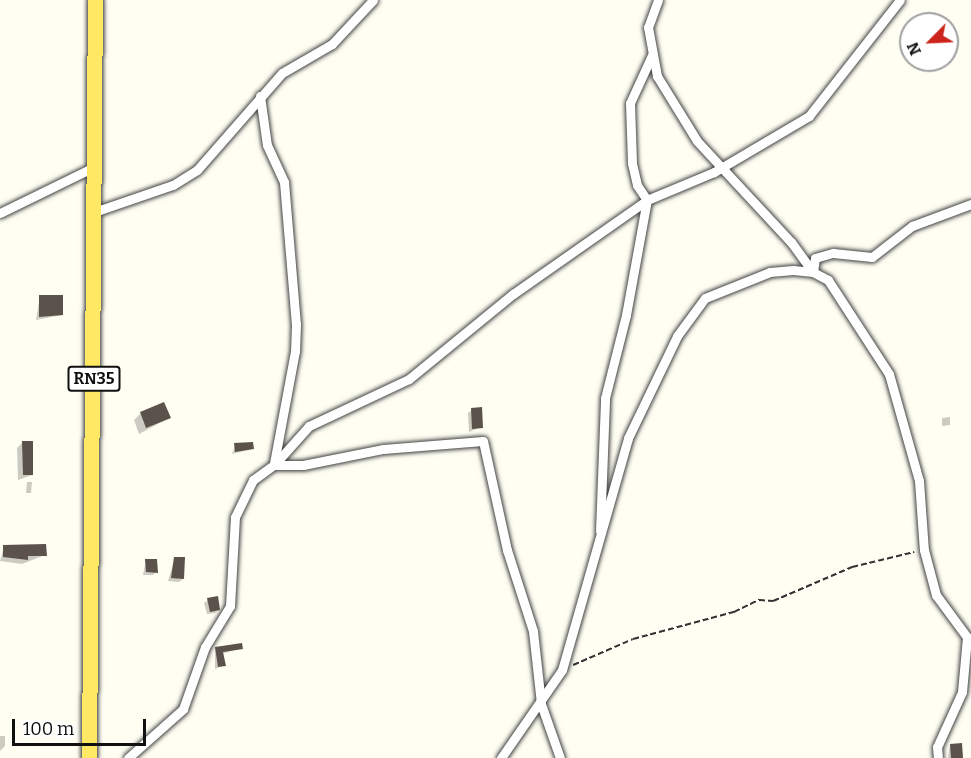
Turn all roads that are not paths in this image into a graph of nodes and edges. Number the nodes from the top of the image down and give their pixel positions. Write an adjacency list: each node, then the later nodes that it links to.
1 (96, 0): 7 (main road, RN35)
2 (658, 0): 5 (street)
3 (900, 0): 8 (street)
4 (370, 2): 6 (street)
5 (652, 55): 8 (street); 9 (street)
6 (260, 96): 11 (street); 14 (street)
7 (96, 166): 11 (main road, RN35); 12 (street)
8 (723, 167): 9 (street); 13 (street)
9 (647, 200): 14 (street); 15 (street)
10 (971, 204): 13 (street)
11 (94, 212): 18 (main road, RN35)
12 (0, 213)
13 (813, 272): 15 (street); 16 (street)
14 (274, 465): 17 (street); 19 (street)
15 (598, 551): 17 (street)
16 (969, 637): 22 (street)
17 (541, 704): 20 (street); 21 (street)
18 (89, 758)
19 (128, 758)
20 (501, 758)
21 (560, 758)
22 (938, 758)

